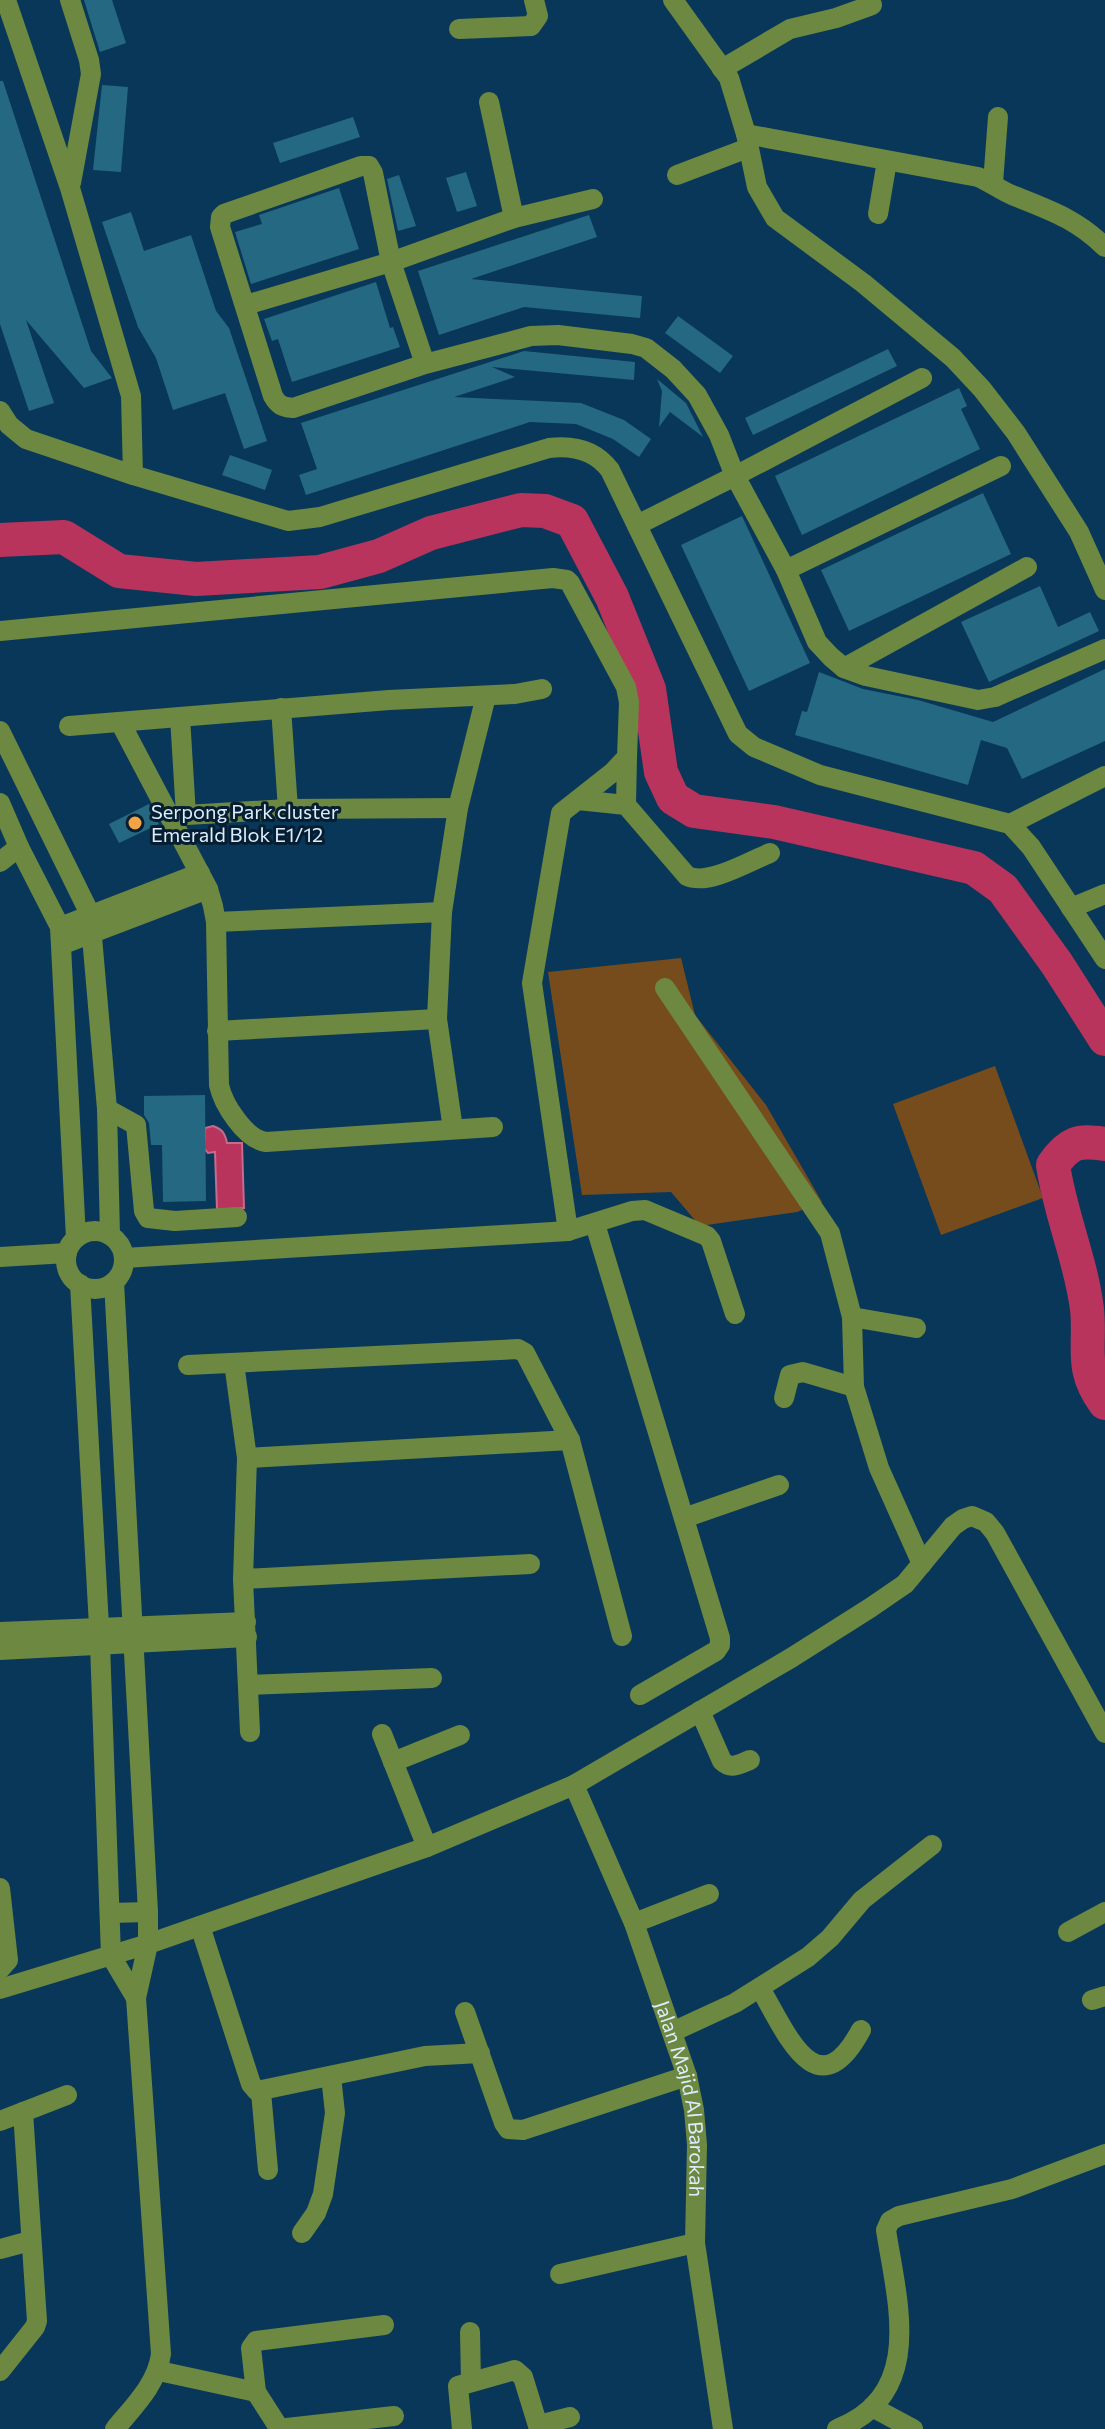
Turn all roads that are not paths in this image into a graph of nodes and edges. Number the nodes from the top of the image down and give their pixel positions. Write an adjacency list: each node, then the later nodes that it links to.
1 (6, 0): 14 (street)
2 (70, 0): 14 (street)
3 (534, 0): 6 (street)
4 (673, 0): 7 (street)
5 (872, 5): 7 (street)
6 (459, 29)
7 (722, 69): 10 (street)
8 (489, 102): 17 (street)
9 (998, 117): 13 (street)
10 (747, 141): 11 (street); 12 (street); 30 (street)
11 (887, 161): 13 (street); 16 (street)
12 (677, 175)
13 (993, 183): 18 (street)
14 (70, 188): 25 (street)
15 (593, 199): 17 (street)
16 (878, 214)
17 (514, 218): 19 (street)
18 (1105, 247)
19 (391, 262): 20 (street); 20 (street); 21 (street)
20 (246, 305): 21 (street)
21 (425, 364): 26 (street)
22 (922, 378): 26 (street)
23 (0, 411): 25 (street)
24 (1001, 466): 29 (street)
25 (133, 475): 27 (street)
26 (735, 476): 27 (street); 29 (street)
27 (637, 525): 49 (street)
28 (1027, 567): 33 (street)
29 (786, 570): 33 (street)
30 (1105, 590)
31 (0, 631): 41 (street)
32 (1105, 649): 33 (street)
33 (844, 668)
34 (542, 689): 35 (street)
35 (486, 696): 36 (street); 46 (street)
36 (281, 708): 37 (street); 47 (street)
37 (180, 717): 38 (street); 48 (street)
38 (120, 722): 39 (street); 48 (street)
39 (69, 726)
40 (0, 731): 58 (street)
41 (627, 757): 43 (street); 45 (street)
42 (1105, 776): 49 (street)
43 (578, 800): 45 (street); 69 (street)
44 (0, 803): 50 (street)
45 (626, 805): 51 (street)
46 (458, 808): 47 (street); 56 (street)
47 (288, 809): 48 (street)
48 (178, 815): 53 (street)
49 (1010, 824): 55 (street)
50 (19, 847): 52 (street); 59 (street)
51 (770, 853)
52 (0, 862)
53 (204, 881): 57 (street); 58 (street)
54 (1105, 894): 55 (street)
55 (1071, 908): 60 (street)
56 (442, 912): 57 (street); 62 (street)
57 (216, 922): 63 (street)
58 (91, 924): 59 (street); 64 (street)
59 (61, 936): 71 (street)
60 (1105, 959)
61 (665, 988): 77 (street)
62 (437, 1019): 63 (street); 66 (street)
63 (217, 1031): 66 (street)
64 (107, 1109): 67 (street); 70 (street)
65 (493, 1127): 66 (street)
66 (453, 1129)
67 (237, 1217)
68 (595, 1224): 69 (street); 76 (street); 86 (street)
69 (568, 1231): 73 (street)
70 (110, 1235): 71 (street); 73 (street)
71 (72, 1245): 72 (street); 75 (street)
72 (0, 1257)
73 (124, 1258): 74 (street)
74 (114, 1282): 75 (street); 92 (street)
75 (80, 1284): 93 (street)
76 (735, 1314)
77 (852, 1317): 78 (street); 81 (street)
78 (916, 1328)
79 (234, 1363): 80 (street); 83 (street); 84 (street)
80 (188, 1365)
81 (854, 1387): 82 (street); 88 (street)
82 (784, 1398)
83 (570, 1440): 84 (street); 94 (street)
84 (247, 1458): 89 (street)
85 (779, 1485): 86 (street)
86 (684, 1518): 98 (street)
87 (530, 1564): 89 (street)
88 (922, 1564): 99 (street); 101 (street)
89 (243, 1579): 90 (street)
90 (246, 1630): 92 (street); 97 (street)
91 (0, 1632): 93 (street)
92 (132, 1634): 93 (street); 111 (street)
93 (100, 1636): 95 (street); 113 (street)
94 (622, 1636)
95 (0, 1650)
96 (432, 1678): 97 (street)
97 (248, 1685): 100 (street)
98 (640, 1695)
99 (700, 1711): 104 (street); 106 (street)
100 (250, 1732)
101 (1105, 1733)
102 (382, 1734): 105 (street)
103 (460, 1735): 105 (street)
104 (750, 1760)
105 (393, 1762): 108 (street)
106 (574, 1785): 108 (street); 114 (street, Jalan Majid Al Barokah)
107 (932, 1845): 120 (street)
108 (427, 1847): 115 (street)
109 (0, 1888): 119 (street)
110 (709, 1894): 114 (street)
111 (148, 1912): 113 (street); 117 (street)
112 (1105, 1912): 116 (street)
113 (110, 1913): 118 (street)
114 (634, 1923): 125 (street, Jalan Majid Al Barokah)
115 (200, 1926): 117 (street); 129 (street)
116 (1068, 1932)
117 (148, 1944): 118 (street); 122 (street)
118 (111, 1956): 121 (street); 122 (street)
119 (0, 1969)
120 (760, 1988): 124 (street); 125 (street)
121 (0, 1989)
122 (136, 1998): 144 (street)
123 (465, 2012): 126 (street)
124 (861, 2030)
125 (672, 2032): 128 (street, Jalan Majid Al Barokah)
126 (480, 2053): 127 (street); 128 (street)
127 (331, 2076): 129 (street); 135 (street)
128 (687, 2076): 137 (street, Jalan Majid Al Barokah)
129 (261, 2092): 134 (street)
130 (67, 2095): 131 (street)
131 (23, 2112): 132 (street); 136 (street)
132 (0, 2121)
133 (1105, 2154): 147 (street)
134 (268, 2170)
135 (302, 2233)
136 (30, 2241): 138 (street); 142 (street)
137 (695, 2243): 139 (street); 154 (street, Jalan Majid Al Barokah)
138 (0, 2249)
139 (560, 2274)
140 (384, 2325): 146 (street)
141 (470, 2332): 145 (street)
142 (9, 2351): 143 (street)
143 (0, 2371)
144 (159, 2371): 146 (street); 152 (street)
145 (471, 2382): 150 (street); 153 (street)
146 (256, 2392): 151 (street)
147 (872, 2407): 155 (street); 156 (street)
148 (394, 2416): 151 (street)
149 (570, 2417): 150 (street)
150 (539, 2427)
151 (278, 2428)
152 (115, 2429)
153 (462, 2429)
154 (723, 2429)
155 (837, 2429)
156 (913, 2429)

